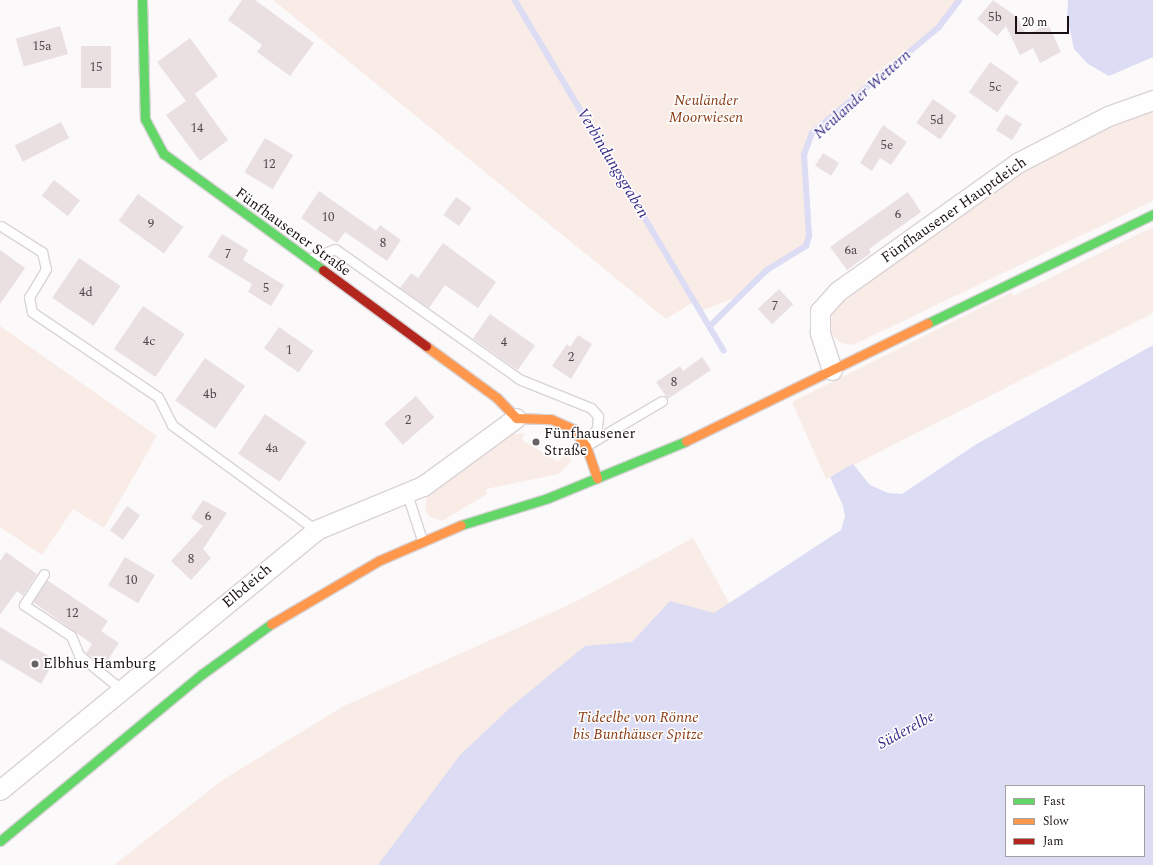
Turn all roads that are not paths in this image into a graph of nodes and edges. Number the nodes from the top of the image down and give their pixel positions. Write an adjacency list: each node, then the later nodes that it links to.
1 (142, 0): 5 (street, Fünfhausener Straße)
2 (1153, 100): 6 (street, Fünfhausener Hauptdeich)
3 (1153, 214): 6 (street)
4 (1, 226): 15 (lane)
5 (307, 260): 8 (street, Fünfhausener Straße); 9 (lane)
6 (832, 370): 10 (street)
7 (662, 401): 9 (lane)
8 (516, 418): 9 (street); 13 (street, Elbdeich)
9 (586, 446): 10 (street)
10 (597, 478): 11 (street)
11 (570, 488): 12 (street); 16 (street)
12 (531, 492)
13 (407, 494): 15 (street, Elbdeich); 17 (lane)
14 (478, 508): 16 (street)
15 (316, 530): 19 (street, Elbdeich)
16 (442, 532): 17 (street)
17 (422, 540): 21 (street)
18 (44, 574): 19 (lane)
19 (122, 690): 20 (street, Elbdeich)
20 (0, 790)
21 (0, 841)

